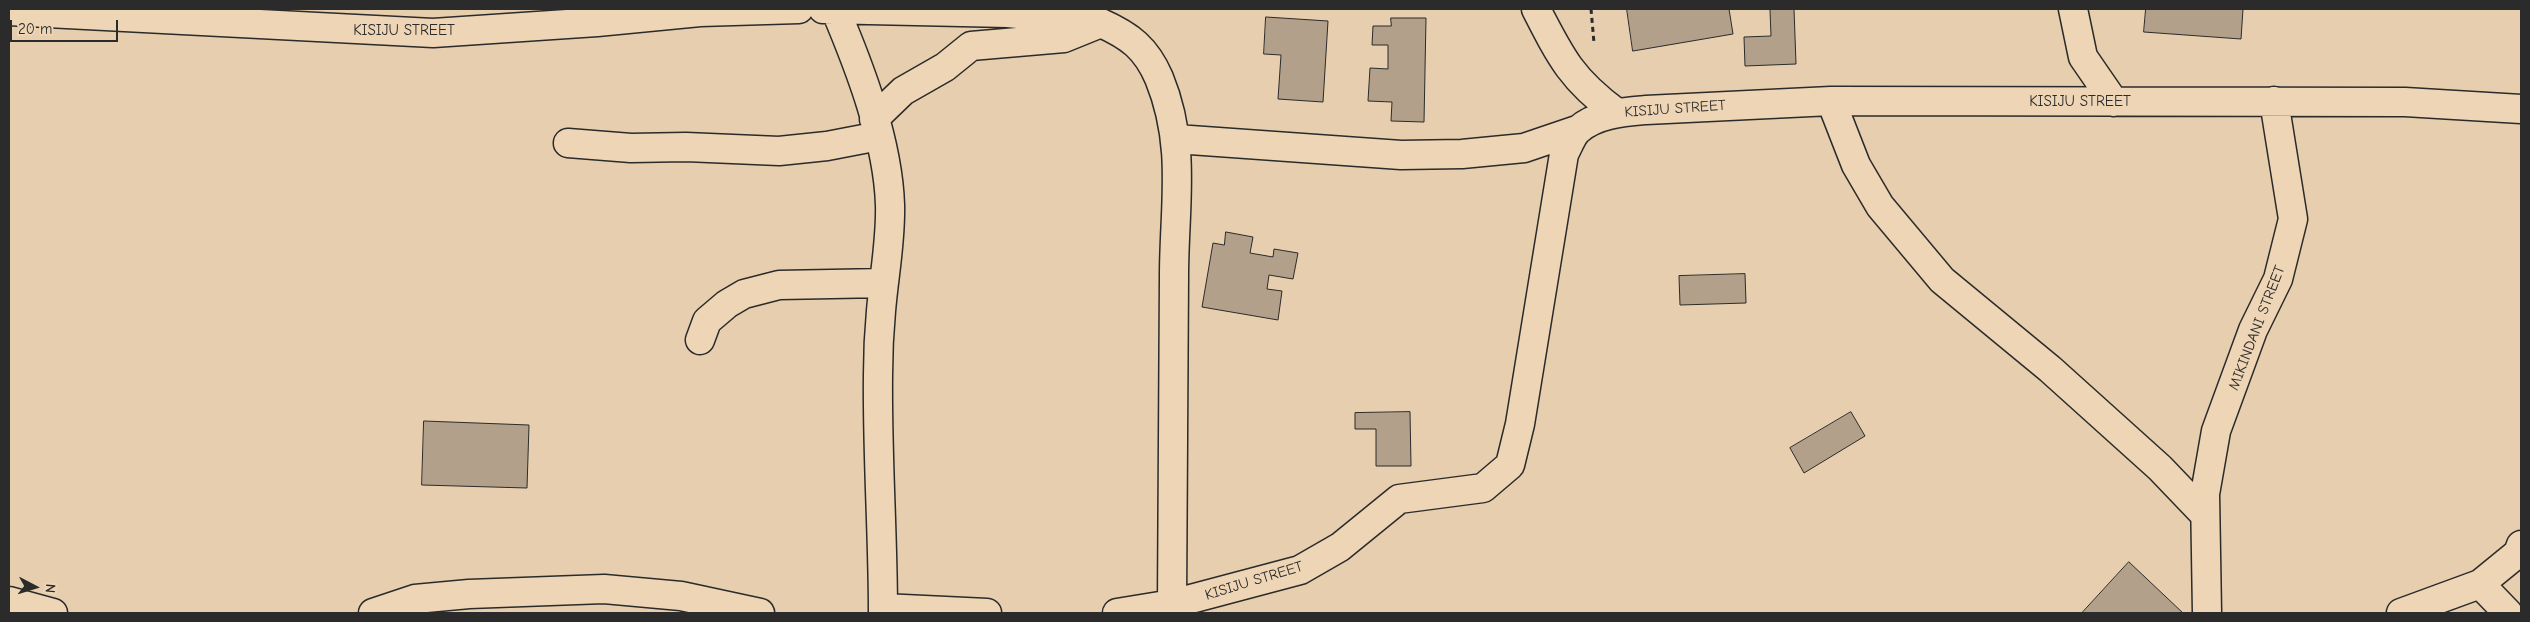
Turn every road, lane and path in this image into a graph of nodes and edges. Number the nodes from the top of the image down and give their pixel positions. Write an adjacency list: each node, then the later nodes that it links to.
1 (799, 9): 5 (street, KISIJU STREET)
2 (829, 9): 6 (street); 12 (street)
3 (1536, 9): 11 (street)
4 (2073, 9): 9 (street)
5 (9, 11)
6 (1101, 23): 12 (street); 14 (street)
7 (1831, 101): 9 (street, KISIJU STREET); 11 (street, KISIJU STREET); 18 (street)
8 (2274, 101): 9 (street, KISIJU STREET); 10 (street, KISIJU STREET); 18 (street, MIKINDANI STREET)
9 (2114, 102)
10 (2521, 109)
11 (1617, 113): 13 (street, KISIJU STREET)
12 (876, 128): 15 (street); 16 (street)
13 (1577, 130): 14 (street); 23 (street, KISIJU STREET)
14 (1176, 139): 23 (street)
15 (568, 143)
16 (884, 283): 17 (street); 24 (street)
17 (700, 340)
18 (2205, 515): 30 (street, MIKINDANI STREET)
19 (2521, 545): 20 (street)
20 (2480, 584): 31 (street); 32 (street)
21 (9, 601): 25 (street)
22 (536, 602): 26 (street); 27 (street)
23 (1172, 604): 29 (street, KISIJU STREET)
24 (883, 611): 28 (street)
25 (53, 613)
26 (373, 613)
27 (760, 613)
28 (987, 613)
29 (1117, 613)
30 (2207, 613)
31 (2401, 613)
32 (2508, 613)

